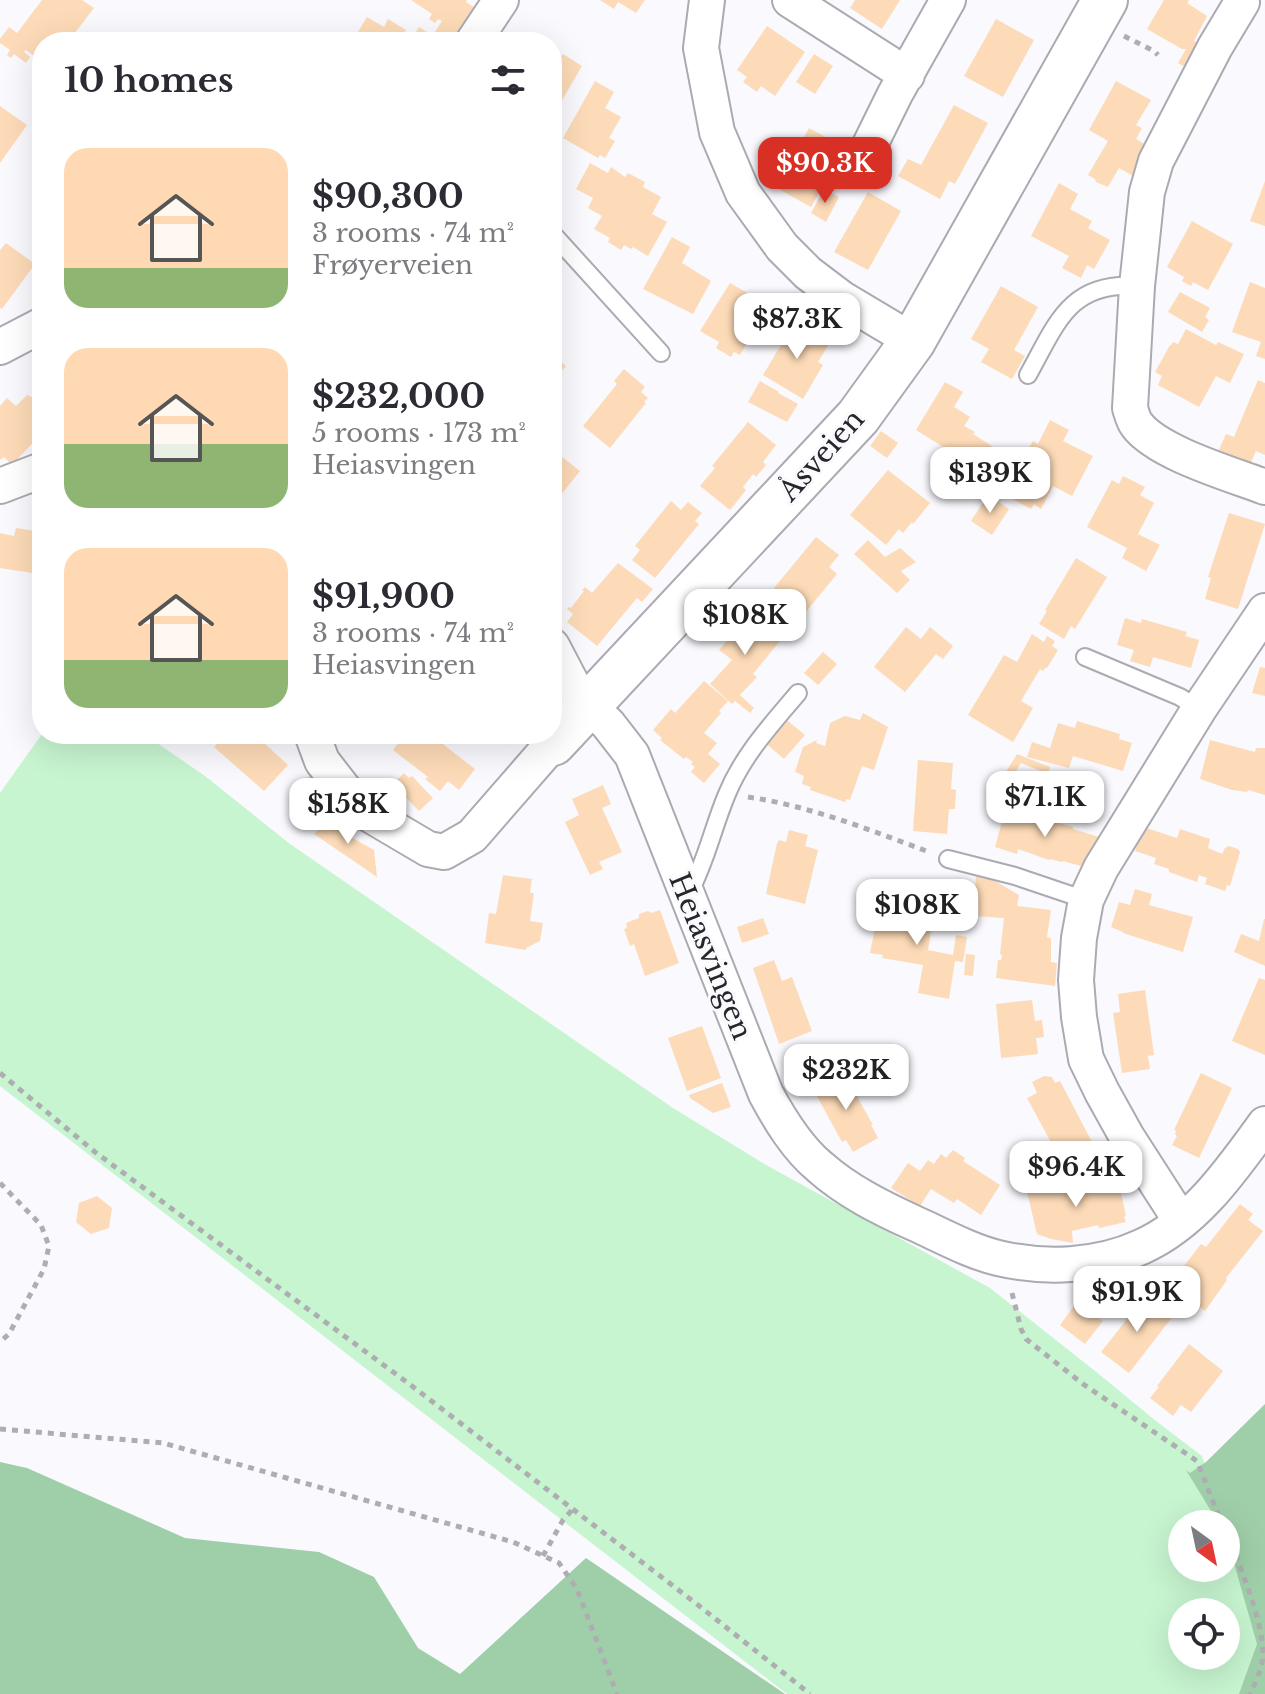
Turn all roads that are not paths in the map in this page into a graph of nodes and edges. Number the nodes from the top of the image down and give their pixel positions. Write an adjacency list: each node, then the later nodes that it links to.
1 (501, 0): 7 (street)
2 (707, 0): 13 (street)
3 (790, 0): 8 (street)
4 (948, 0): 8 (street)
5 (1242, 2): 11 (street)
6 (1116, 18): 13 (street, Åsveien)
7 (480, 32)
8 (907, 75): 9 (street)
9 (863, 159)
10 (562, 244): 15 (lane)
11 (1137, 286): 16 (lane); 19 (street)
12 (32, 330): 14 (street)
13 (913, 341): 24 (street, Åsveien)
14 (0, 347)
15 (661, 353)
16 (1028, 375)
17 (32, 474): 18 (street)
18 (0, 486)
19 (1265, 487)
20 (1265, 611): 25 (street)
21 (1085, 657): 25 (lane)
22 (562, 665): 24 (street, Heiasvingen)
23 (798, 693): 30 (lane)
24 (588, 705): 26 (street, Åsveien); 30 (street, Heiasvingen)
25 (1199, 709): 31 (street)
26 (562, 733)
27 (316, 744): 28 (street)
28 (552, 744)
29 (948, 859): 31 (lane)
30 (687, 896): 33 (street, Heiasvingen)
31 (1086, 900): 33 (street)
32 (1265, 1124): 33 (street, Heiasvingen)
33 (1181, 1221)

